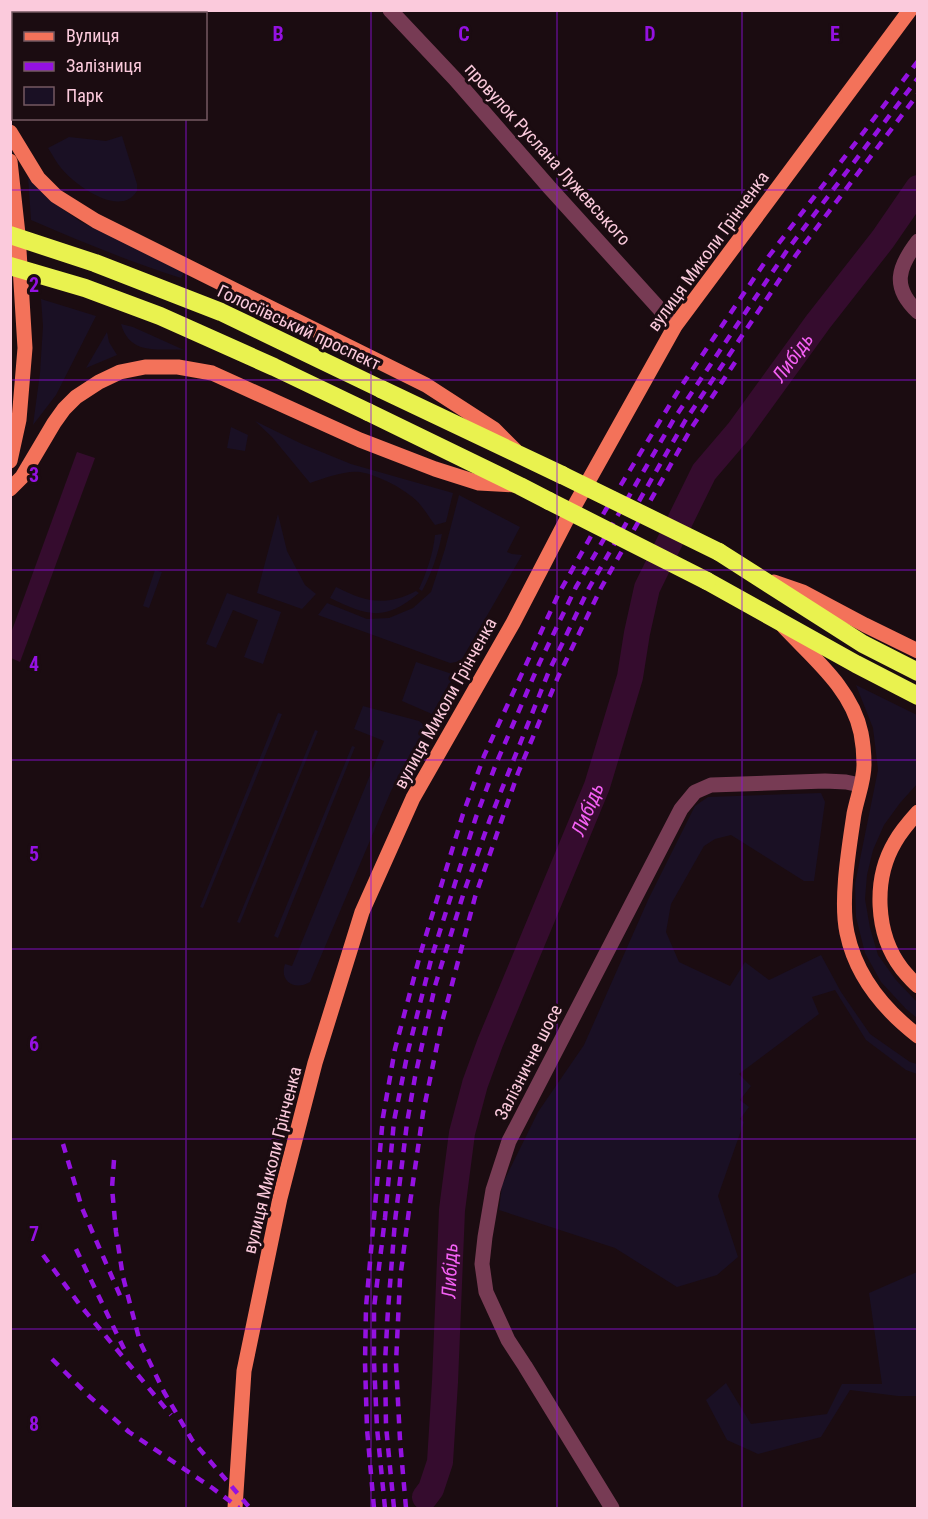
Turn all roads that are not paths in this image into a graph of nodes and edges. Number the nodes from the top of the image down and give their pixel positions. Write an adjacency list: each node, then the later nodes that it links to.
1 (390, 10): 9 (street, провулок Руслана Лужевського)
2 (910, 10): 9 (main road, вулиця Миколи Грінченка)
3 (10, 132): 10 (main road)
4 (10, 161): 11 (main road)
5 (10, 235): 10 (highway, Голосіївський проспект, bridge)
6 (918, 241): 8 (street)
7 (10, 266): 12 (highway, bridge)
8 (918, 312)
9 (675, 326): 23 (main road, вулиця Миколи Грінченка)
10 (519, 455): 14 (highway, Голосіївський проспект, bridge)
11 (10, 461)
12 (520, 486): 13 (main road); 15 (highway, bridge)
13 (10, 489)
14 (760, 578): 16 (main road); 17 (highway, Голосіївський проспект)
15 (776, 619): 18 (highway); 19 (main road)
16 (918, 651)
17 (918, 672)
18 (918, 696)
19 (860, 785): 22 (main road); 24 (street, Залізничне шосе)
20 (918, 812): 21 (main road)
21 (918, 986)
22 (918, 1036)
23 (234, 1509)
24 (612, 1509)

